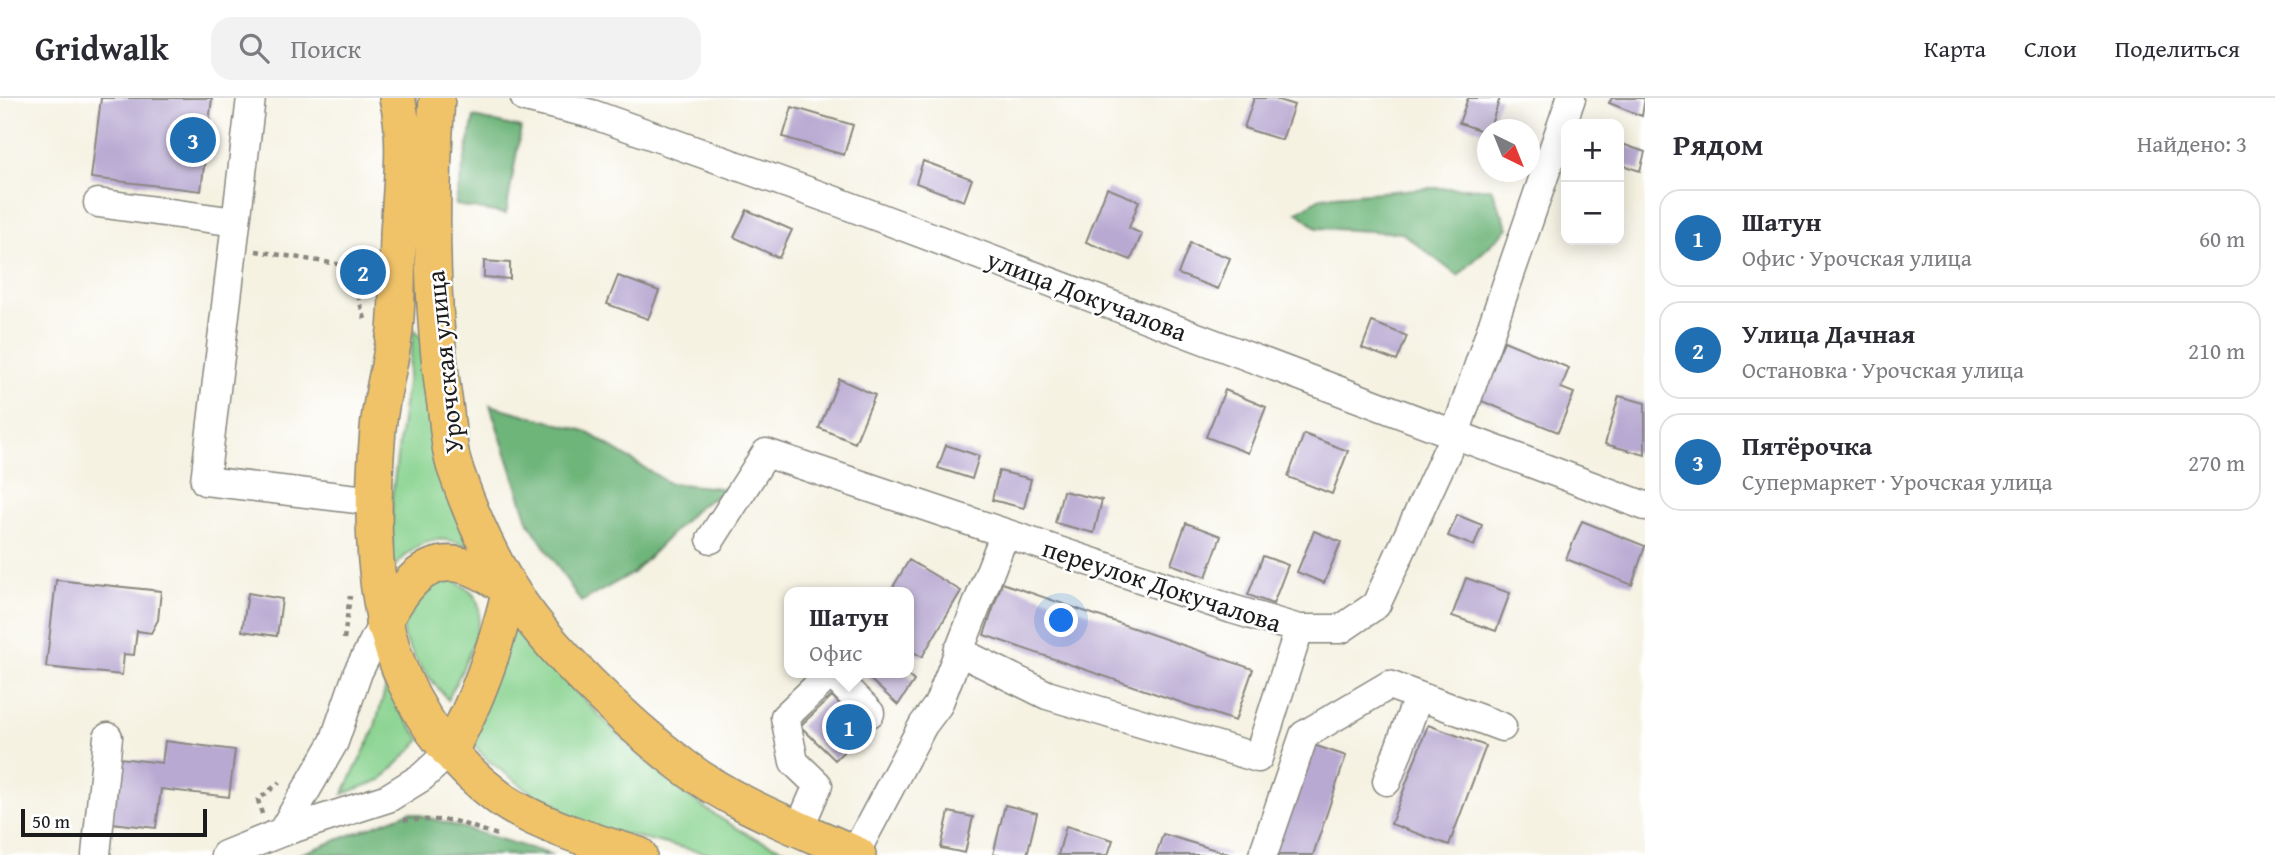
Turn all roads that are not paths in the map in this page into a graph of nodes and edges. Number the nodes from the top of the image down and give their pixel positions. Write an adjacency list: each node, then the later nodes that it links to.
1 (251, 98): 7 (street)
2 (397, 98): 9 (main road, Урочская улица)
3 (437, 98): 13 (main road, Урочская улица)
4 (525, 98): 8 (street, улица Докучалова)
5 (1571, 98): 8 (street, переулок Докучалова)
6 (98, 203): 7 (street)
7 (234, 234): 9 (street)
8 (1455, 434): 10 (street, улица Докучалова); 15 (street, переулок Докучалова)
9 (374, 501): 14 (main road, Урочская улица)
10 (1645, 506)
11 (1005, 533): 12 (street, переулок Докучалова); 15 (street, переулок Докучалова); 16 (street)
12 (711, 538)
13 (510, 589): 14 (main road); 23 (main road); 25 (main road, Урочская улица)
14 (383, 623): 23 (main road, Урочская улица); 26 (street)
15 (1299, 629): 16 (street)
16 (958, 651): 28 (street)
17 (826, 678): 25 (street)
18 (836, 678): 20 (street)
19 (1418, 697): 21 (street); 24 (street); 31 (street)
20 (870, 713)
21 (1502, 727)
22 (108, 737): 29 (street)
23 (449, 752): 26 (street); 30 (main road, Урочская улица)
24 (1387, 781)
25 (798, 831): 28 (main road, Урочская улица)
26 (282, 832): 27 (street)
27 (230, 854)
28 (856, 854)
29 (96, 855)
30 (639, 855)
31 (1263, 855)

